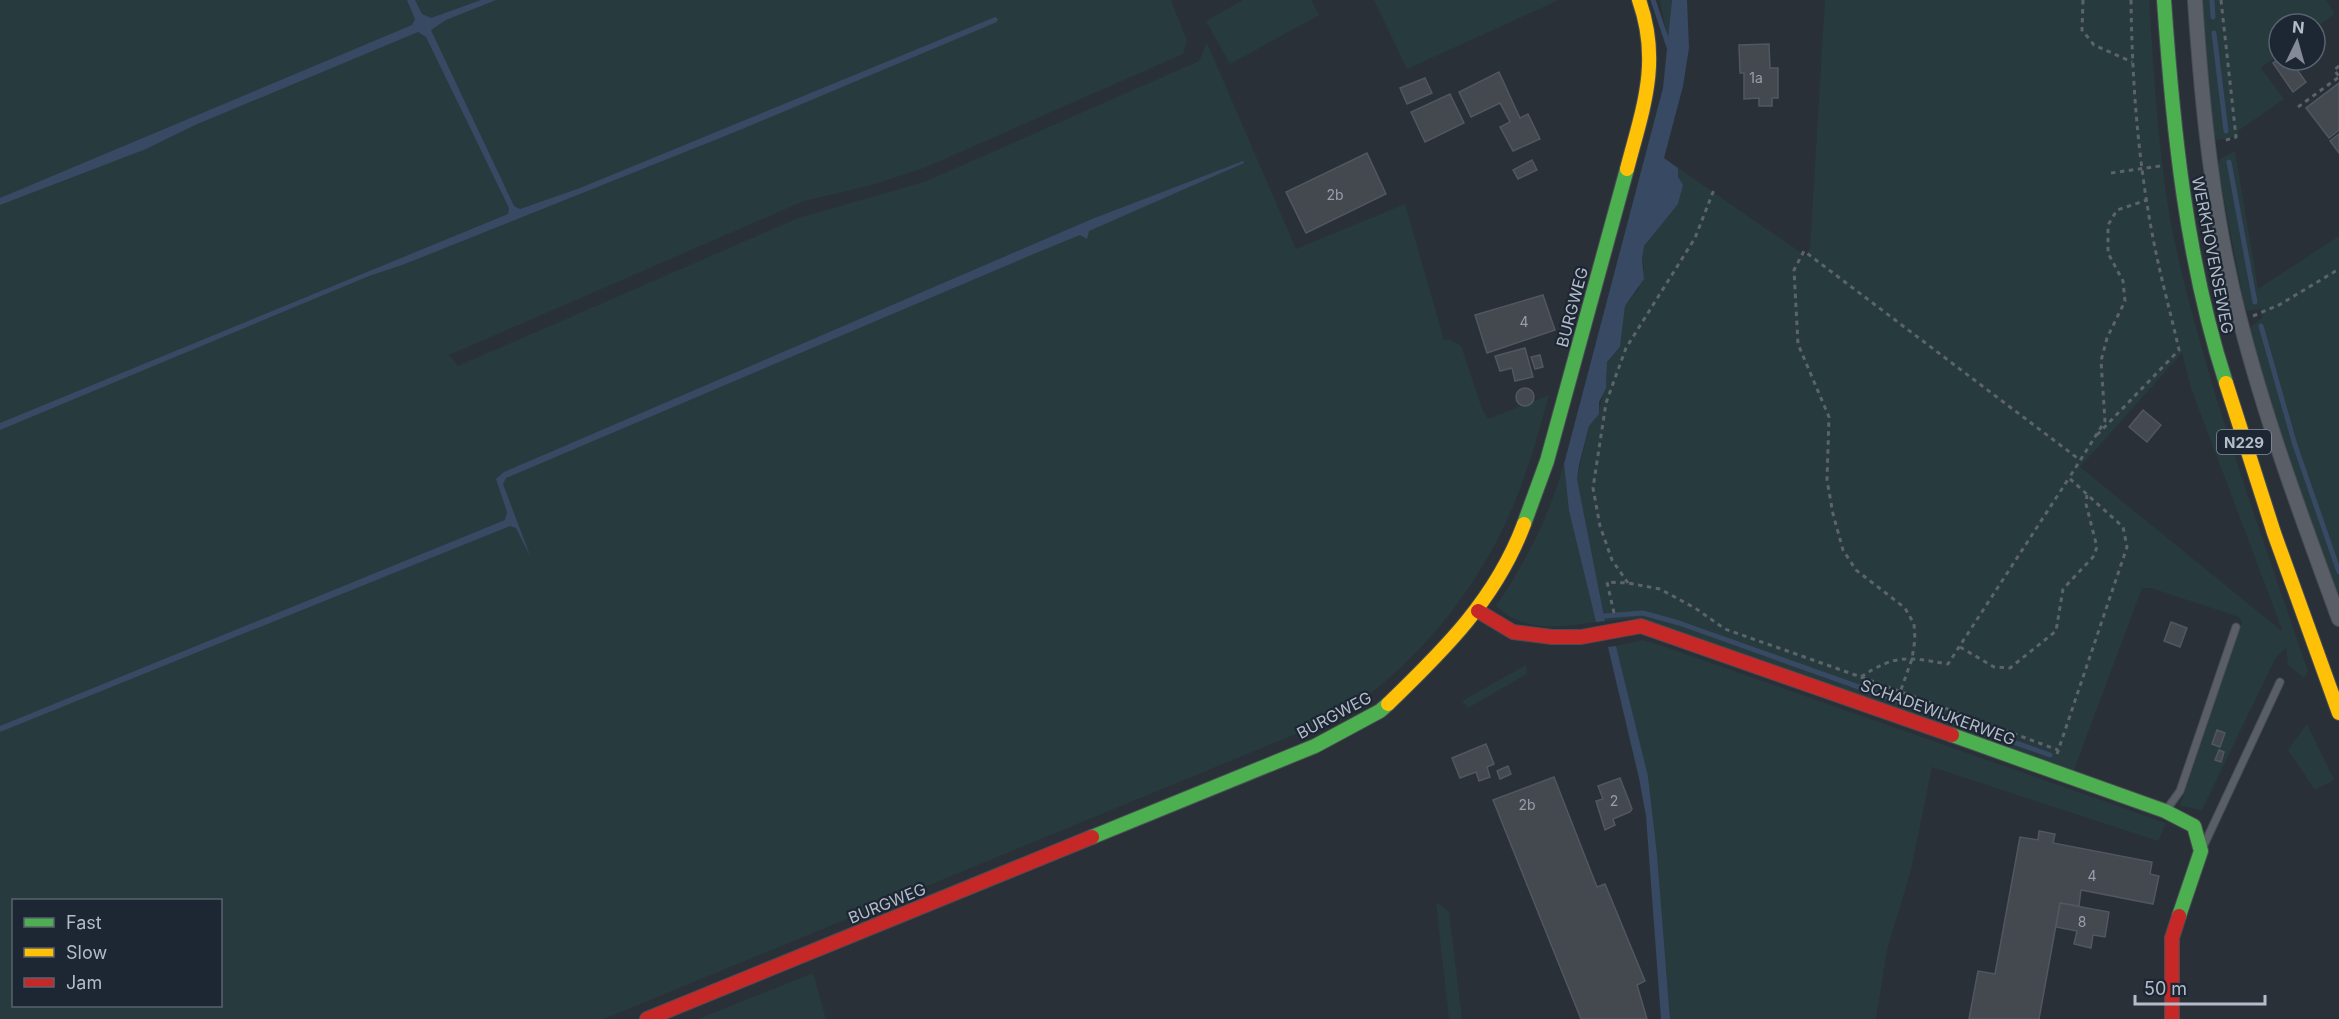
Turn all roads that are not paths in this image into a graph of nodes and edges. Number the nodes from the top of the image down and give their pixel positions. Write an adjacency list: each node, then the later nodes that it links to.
1 (1639, 0): 4 (main road, BURGWEG)
2 (2164, 0): 8 (main road, WERKHOVENSEWEG / N229)
3 (2195, 0): 5 (street, WERKHOVENSEWEG)
4 (1478, 611): 9 (main road, SCHADEWIJKERWEG); 11 (main road, BURGWEG)
5 (2339, 619)
6 (2236, 627): 9 (lane)
7 (2280, 682): 10 (lane)
8 (2339, 713)
9 (2165, 811): 10 (main road, SCHADEWIJKERWEG)
10 (2201, 851): 12 (main road)
11 (646, 1019)
12 (2172, 1019)

